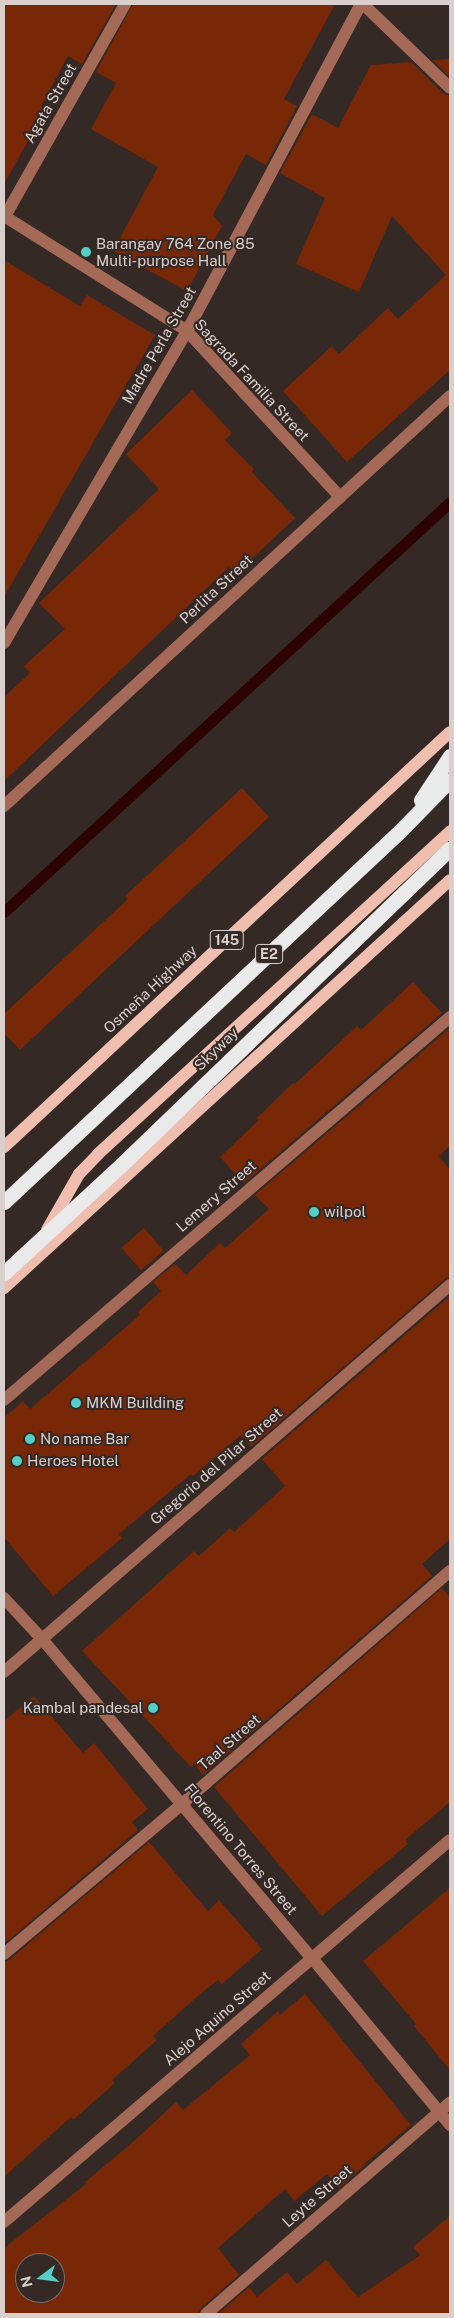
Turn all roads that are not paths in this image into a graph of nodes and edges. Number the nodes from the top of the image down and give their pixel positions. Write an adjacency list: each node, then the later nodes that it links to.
1 (125, 4): 4 (street, Agata Street)
2 (362, 4): 3 (street); 5 (street, Madre Perla Street)
3 (450, 88)
4 (4, 217): 5 (street, Sagrada Familia Street)
5 (187, 331): 7 (street, Sagrada Familia Street); 8 (street, Madre Perla Street)
6 (450, 396): 7 (street, Perlita Street)
7 (340, 498): 12 (street, Perlita Street)
8 (4, 643)
9 (450, 732): 18 (main road, Osmeña Highway / 145)
10 (450, 756): 14 (highway)
11 (450, 780): 14 (highway, E2)
12 (4, 806)
13 (450, 830): 20 (main road)
14 (400, 831): 19 (highway, E2)
15 (450, 848): 21 (highway, Skyway, bridge)
16 (450, 880): 20 (main road)
17 (450, 1017): 24 (street, Lemery Street)
18 (4, 1147)
19 (4, 1202)
20 (37, 1258): 23 (main road)
21 (4, 1273)
22 (450, 1285): 27 (street, Gregorio del Pilar Street)
23 (4, 1288)
24 (4, 1400)
25 (450, 1571): 29 (street, Taal Street)
26 (4, 1598): 27 (street, Florentino Torres Street)
27 (42, 1639): 28 (street, Gregorio del Pilar Street); 29 (street, Florentino Torres Street)
28 (4, 1672)
29 (182, 1804): 31 (street, Taal Street); 32 (street, Florentino Torres Street)
30 (450, 1840): 32 (street, Alejo Aquino Street)
31 (4, 1954)
32 (312, 1958): 34 (street, Florentino Torres Street); 36 (street, Alejo Aquino Street)
33 (450, 2103): 34 (street, Leyte Street)
34 (440, 2112): 35 (street, Florentino Torres Street); 37 (street, Leyte Street)
35 (450, 2125)
36 (4, 2222)
37 (206, 2314)

